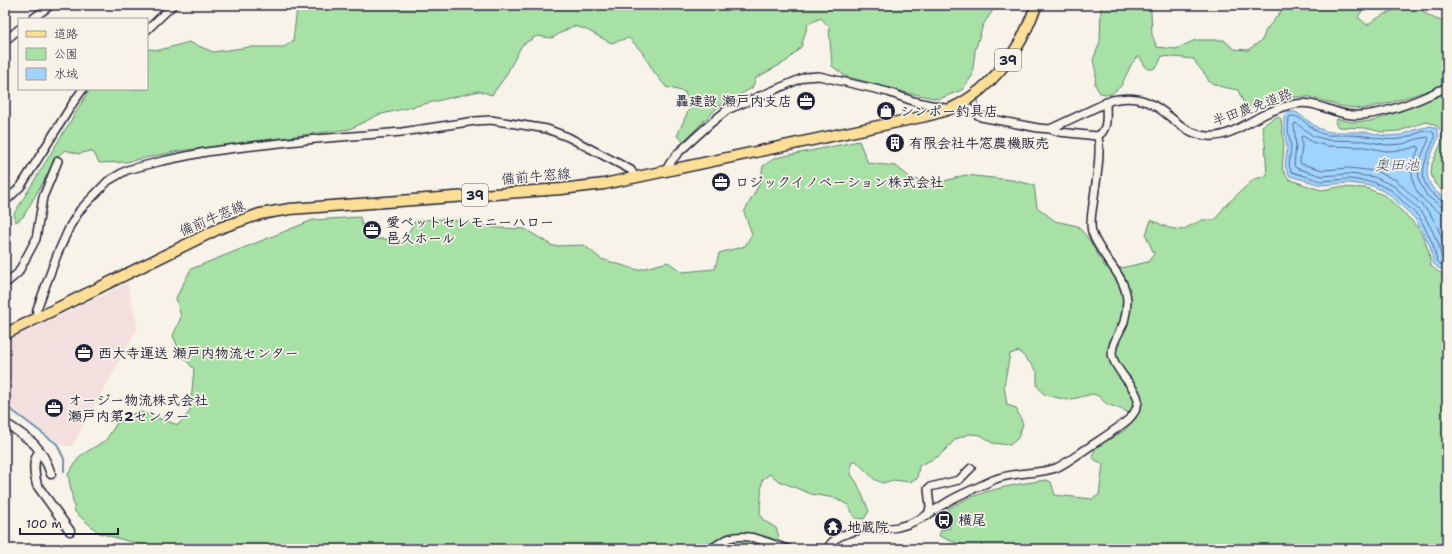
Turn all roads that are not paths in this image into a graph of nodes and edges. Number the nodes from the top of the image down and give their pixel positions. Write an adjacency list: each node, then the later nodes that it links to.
1 (50, 5): 4 (street)
2 (173, 5): 5 (street)
3 (1037, 5): 10 (main road, 備前牛窓線 / 39)
4 (33, 18)
5 (148, 29)
6 (18, 30): 7 (street)
7 (5, 41)
8 (1447, 87): 11 (street, 半田農免道路)
9 (82, 90): 18 (street)
10 (963, 102): 12 (main road, 備前牛窓線 / 39); 13 (street)
11 (1106, 102): 13 (street, 半田農免道路); 14 (street)
12 (949, 109): 16 (main road, 備前牛窓線 / 39); 16 (street)
13 (1050, 129): 14 (street)
14 (1097, 136): 26 (street)
15 (58, 161): 19 (street)
16 (666, 170): 17 (main road, 備前牛窓線 / 39)
17 (635, 178): 20 (main road, 備前牛窓線 / 39); 20 (street)
18 (5, 201)
19 (5, 284)
20 (36, 318): 21 (main road, 備前牛窓線 / 39)
21 (5, 334)
22 (5, 423): 23 (street)
23 (40, 451): 25 (street); 27 (street)
24 (971, 468): 26 (street)
25 (51, 474)
26 (928, 515): 30 (street)
27 (70, 531)
28 (711, 549): 29 (street)
29 (788, 549)
30 (828, 549)

